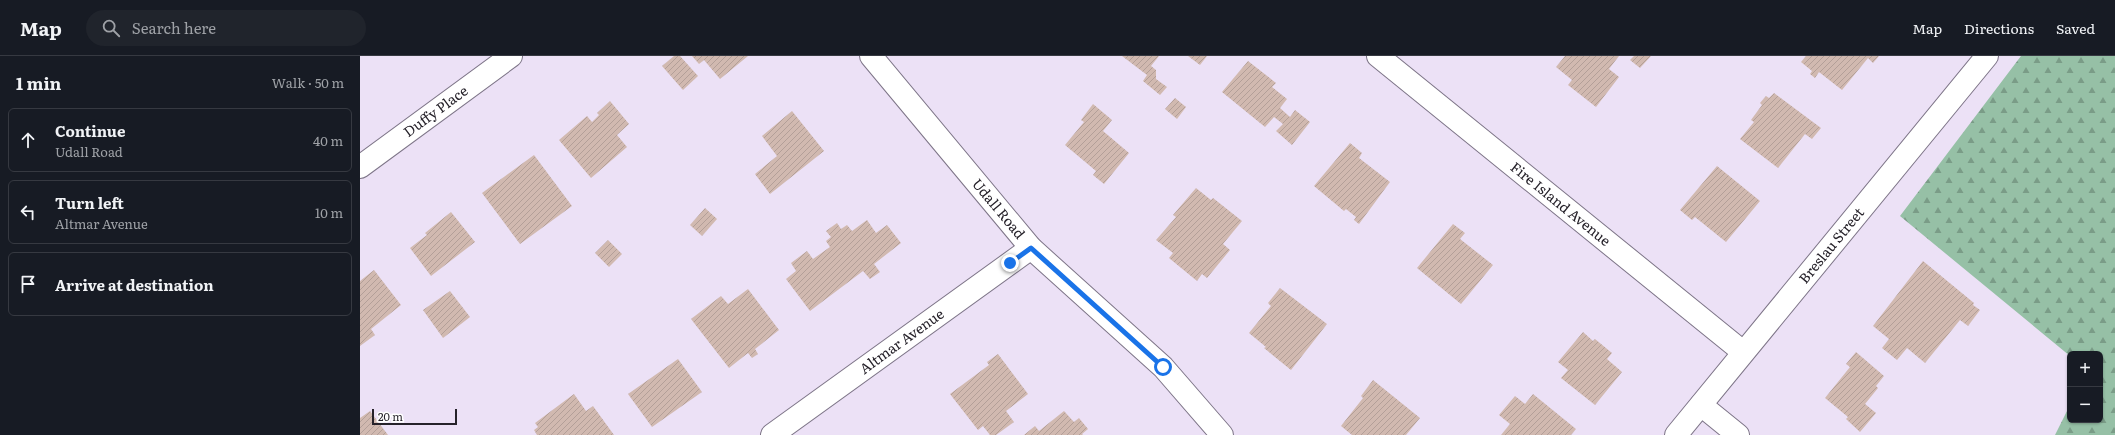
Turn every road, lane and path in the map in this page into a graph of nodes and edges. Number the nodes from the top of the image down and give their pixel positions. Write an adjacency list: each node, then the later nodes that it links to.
1 (511, 56): 5 (street, Duffy Place)
2 (871, 56): 6 (street, Udall Road)
3 (1378, 56): 7 (street, Fire Island Avenue)
4 (1987, 56): 7 (street, Breslau Street)
5 (360, 167)
6 (1031, 248): 9 (street, Altmar Avenue); 10 (street, Udall Road)
7 (1743, 352): 8 (street, Breslau Street)
8 (1701, 405): 11 (street, Breslau Street); 12 (street)
9 (772, 435)
10 (1222, 435)
11 (1676, 435)
12 (1738, 435)

